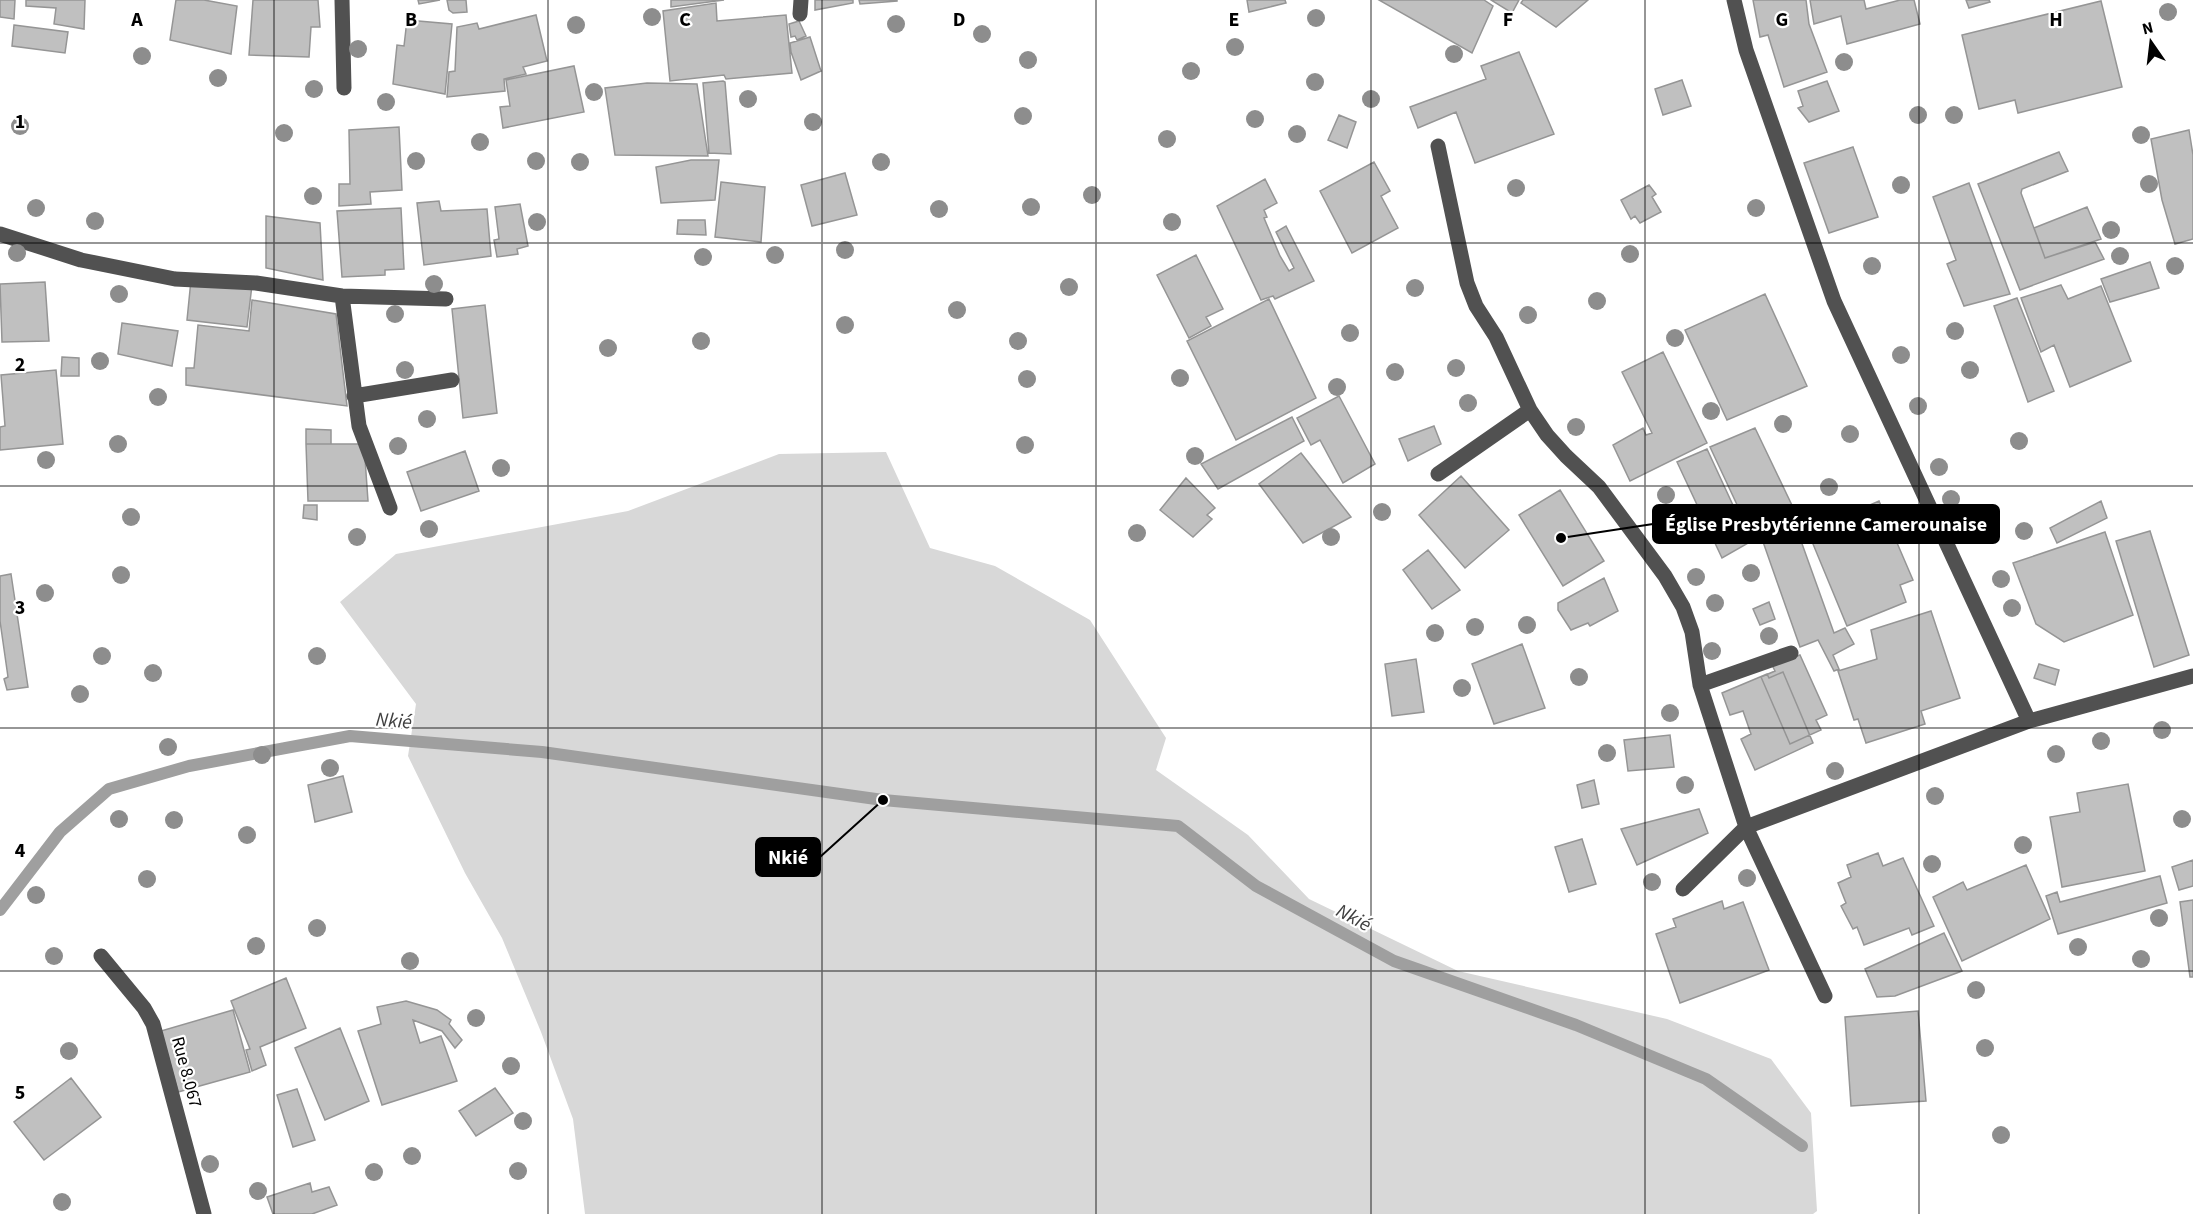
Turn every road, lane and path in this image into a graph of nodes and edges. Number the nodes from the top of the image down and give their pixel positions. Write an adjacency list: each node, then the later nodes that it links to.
1 (342, 0): 3 (street)
2 (1734, 0): 16 (street)
3 (344, 88)
4 (1438, 146): 10 (street)
5 (0, 234): 6 (street)
6 (342, 296): 7 (street); 9 (street)
7 (446, 299)
8 (452, 380): 9 (street)
9 (354, 396): 12 (street)
10 (1530, 410): 11 (street); 15 (street)
11 (1438, 474)
12 (390, 508)
13 (1791, 653): 15 (street)
14 (2193, 676): 16 (street)
15 (1700, 685): 17 (street)
16 (2029, 721): 17 (street)
17 (1746, 827): 18 (street); 20 (street)
18 (1683, 889)
19 (101, 956): 21 (street, Rue 8.067)
20 (1825, 996)
21 (204, 1214)

